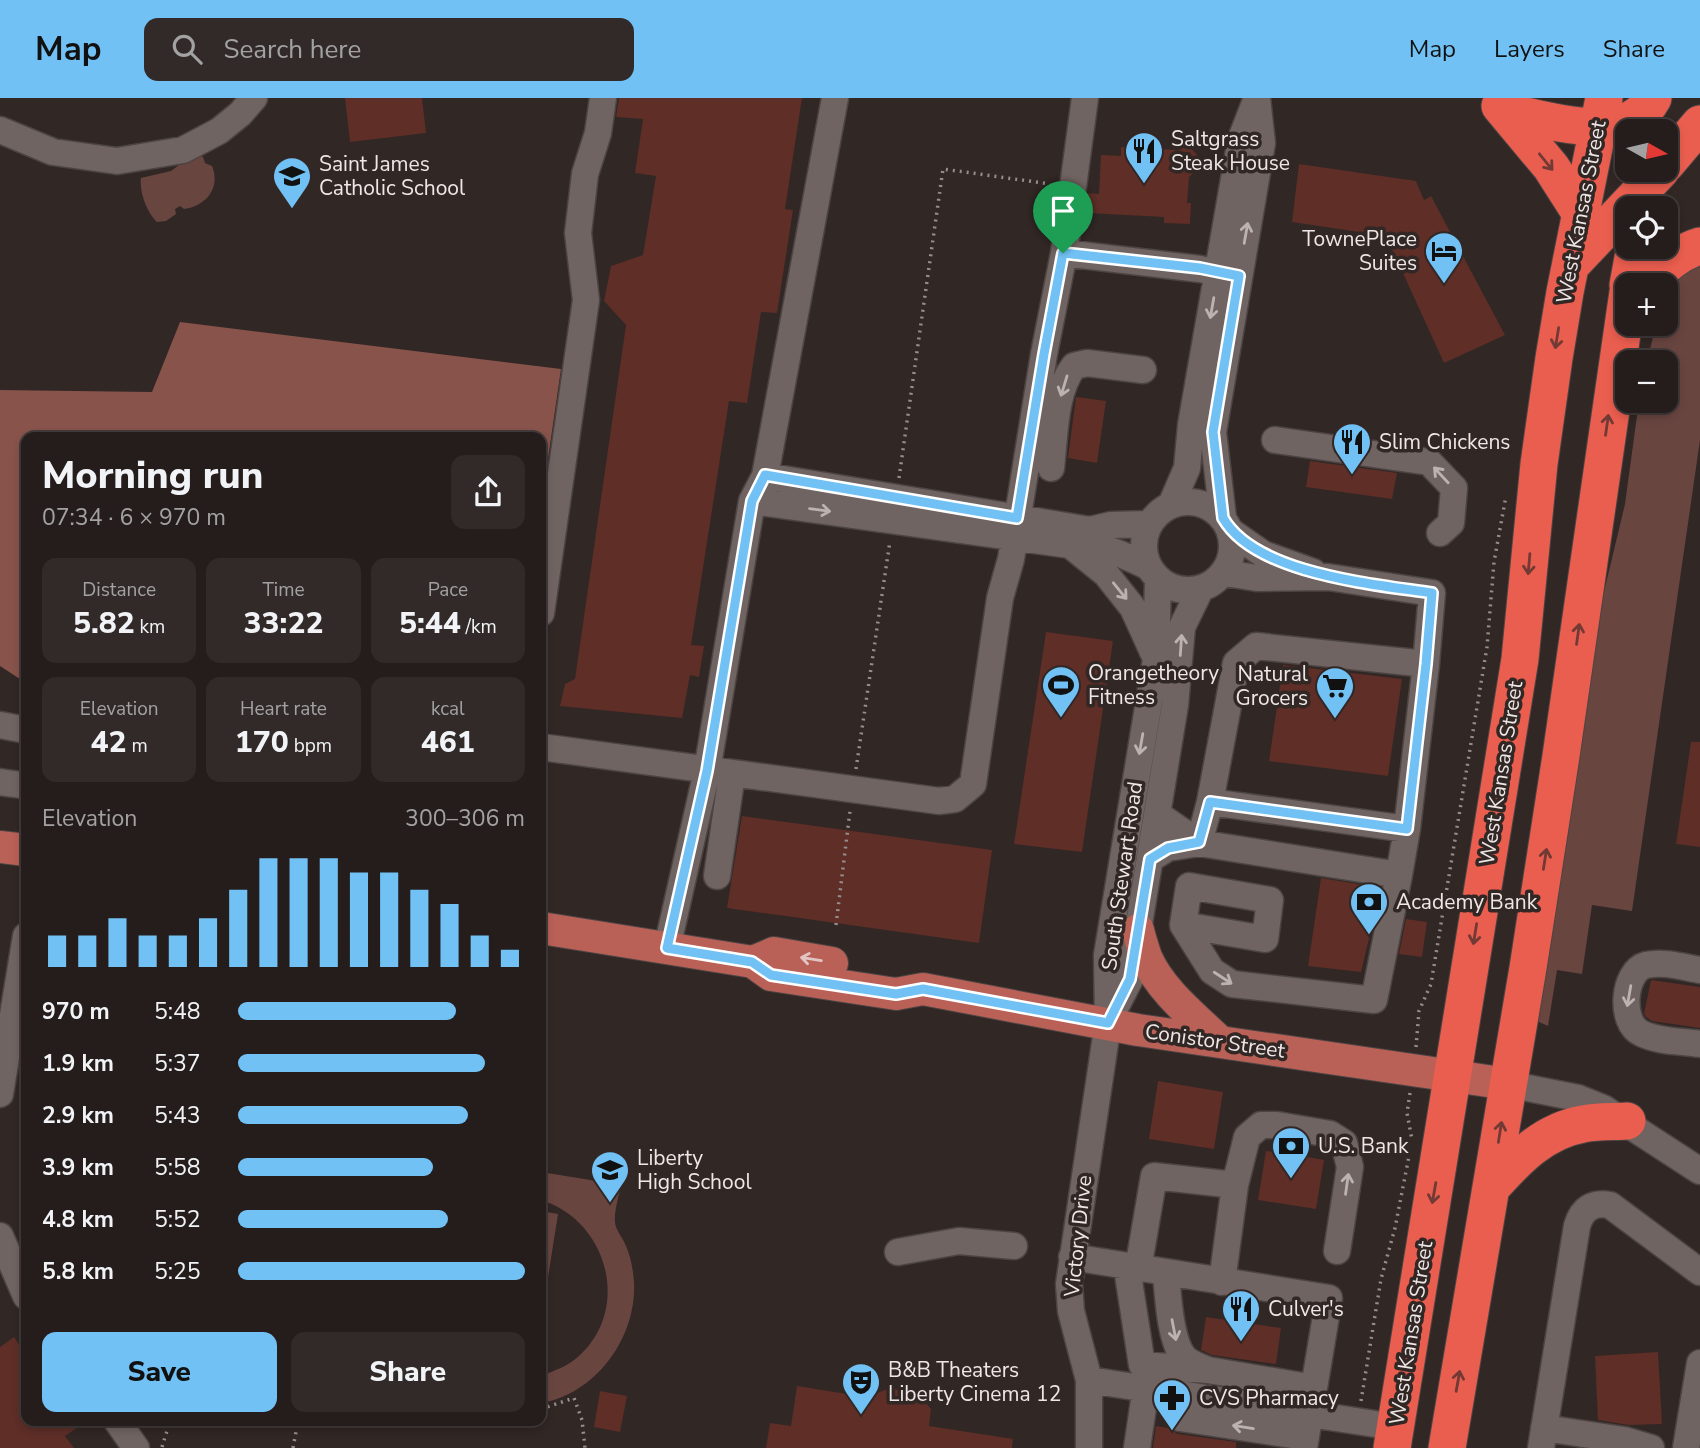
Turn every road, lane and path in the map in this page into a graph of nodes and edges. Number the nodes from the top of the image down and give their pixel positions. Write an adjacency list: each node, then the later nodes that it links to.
1 (254, 98): 12 (street)
2 (603, 98): 39 (street)
3 (835, 98): 26 (street)
4 (1085, 98): 15 (street)
5 (1257, 98): 21 (street)
6 (1653, 98): 9 (highway)
7 (1658, 98): 10 (highway)
8 (1499, 105): 9 (highway); 16 (highway, one-way to 16)
9 (1602, 113): 16 (highway, West Kansas Street)
10 (1655, 119)
11 (1700, 124): 13 (highway)
12 (0, 130)
13 (1678, 149)
14 (1649, 182): 19 (highway)
15 (1073, 188): 18 (street); 30 (path)
16 (1581, 214): 19 (highway, West Kansas Street)
17 (1700, 246): 20 (highway)
18 (1063, 253): 21 (street); 33 (street)
19 (1571, 265): 71 (highway, West Kansas Street, one-way to 71)
20 (1660, 273)
21 (1229, 274): 29 (street, one-way to 29); 32 (street)
22 (1623, 336): 72 (highway, one-way to 22)
23 (1143, 370): 25 (street, one-way to 25)
24 (1275, 440): 34 (street, one-way to 24)
25 (1051, 468)
26 (765, 475): 28 (street); 30 (street)
27 (1506, 496): 67 (path)
28 (752, 501): 30 (street, one-way to 30); 46 (street)
29 (1171, 505): 31 (street); 32 (street)
30 (895, 509): 33 (street); 49 (path)
31 (1150, 524): 33 (street); 36 (street)
32 (1227, 524): 37 (street); 38 (street)
33 (1016, 528): 35 (street); 49 (street)
34 (1440, 533)
35 (1070, 545): 36 (street); 41 (street, one-way to 41)
36 (1153, 573): 40 (street); 41 (street, South Stewart Road)
37 (1225, 573): 38 (street); 40 (street)
38 (1328, 577): 42 (street)
39 (546, 578)
40 (1200, 590): 51 (street, South Stewart Road, one-way to 40)
41 (1156, 659): 68 (street, South Stewart Road, one-way to 68)
42 (1426, 664): 50 (street); 52 (street)
43 (0, 725): 44 (street)
44 (21, 729)
45 (546, 748): 46 (street)
46 (719, 772): 49 (street); 58 (street); 64 (street)
47 (0, 782): 48 (street)
48 (21, 785)
49 (853, 790): 60 (path)
50 (1210, 802): 52 (street); 53 (street)
51 (1157, 814): 53 (street); 56 (street, South Stewart Road)
52 (1407, 829): 57 (street)
53 (1199, 842): 56 (street); 57 (street); 59 (street)
54 (0, 847): 55 (main road)
55 (21, 849)
56 (1150, 859): 63 (street, South Stewart Road)
57 (1399, 875): 61 (street, one-way to 57)
58 (717, 876)
59 (1189, 886): 61 (street); 61 (street)
60 (836, 925)
61 (1183, 925)
62 (546, 929): 64 (main road, Conistor Street)
63 (1138, 930): 68 (street, South Stewart Road); 69 (main road)
64 (667, 948): 68 (main road, Conistor Street)
65 (21, 966): 73 (street)
66 (1700, 970): 70 (street, one-way to 70)
67 (1419, 1011)
68 (1108, 1023): 69 (main road, Conistor Street); 83 (street, Victory Drive)
69 (1218, 1040): 71 (main road, Conistor Street)
70 (1700, 1044)
71 (1454, 1077): 72 (main road, Conistor Street); 99 (highway, West Kansas Street, one-way to 99)
72 (1508, 1084): 75 (street); 78 (highway, one-way to 72)
73 (0, 1094)
74 (1408, 1113): 94 (path)
75 (1627, 1121): 76 (street); 78 (highway)
76 (1700, 1171)
77 (1234, 1185): 81 (street, one-way to 77); 84 (street); 87 (street)
78 (1491, 1188): 106 (highway, one-way to 78)
79 (0, 1236): 88 (street)
80 (1014, 1246): 82 (street)
81 (1337, 1251)
82 (898, 1252)
83 (1072, 1257): 84 (street); 91 (street, Victory Drive)
84 (1132, 1268): 86 (street); 90 (street)
85 (1700, 1272): 100 (street)
86 (1166, 1273): 87 (street); 90 (street, one-way to 90)
87 (1222, 1282): 95 (street)
88 (15, 1290)
89 (1700, 1363): 108 (street)
90 (1208, 1370): 95 (street)
91 (1088, 1380): 93 (street); 104 (street, Victory Drive)
92 (546, 1407): 103 (path)
93 (1158, 1408): 95 (street); 95 (street, one-way to 93); 105 (street)
94 (1359, 1420): 95 (street); 99 (street)
95 (1308, 1422)
96 (123, 1426): 101 (street)
97 (166, 1426): 101 (path)
98 (297, 1426): 102 (path)
99 (1394, 1438)
100 (1543, 1438): 107 (street)
101 (149, 1447)
102 (293, 1448)
103 (585, 1448)
104 (1089, 1448)
105 (1137, 1448)
106 (1447, 1448)
107 (1651, 1448)
108 (1686, 1448)

